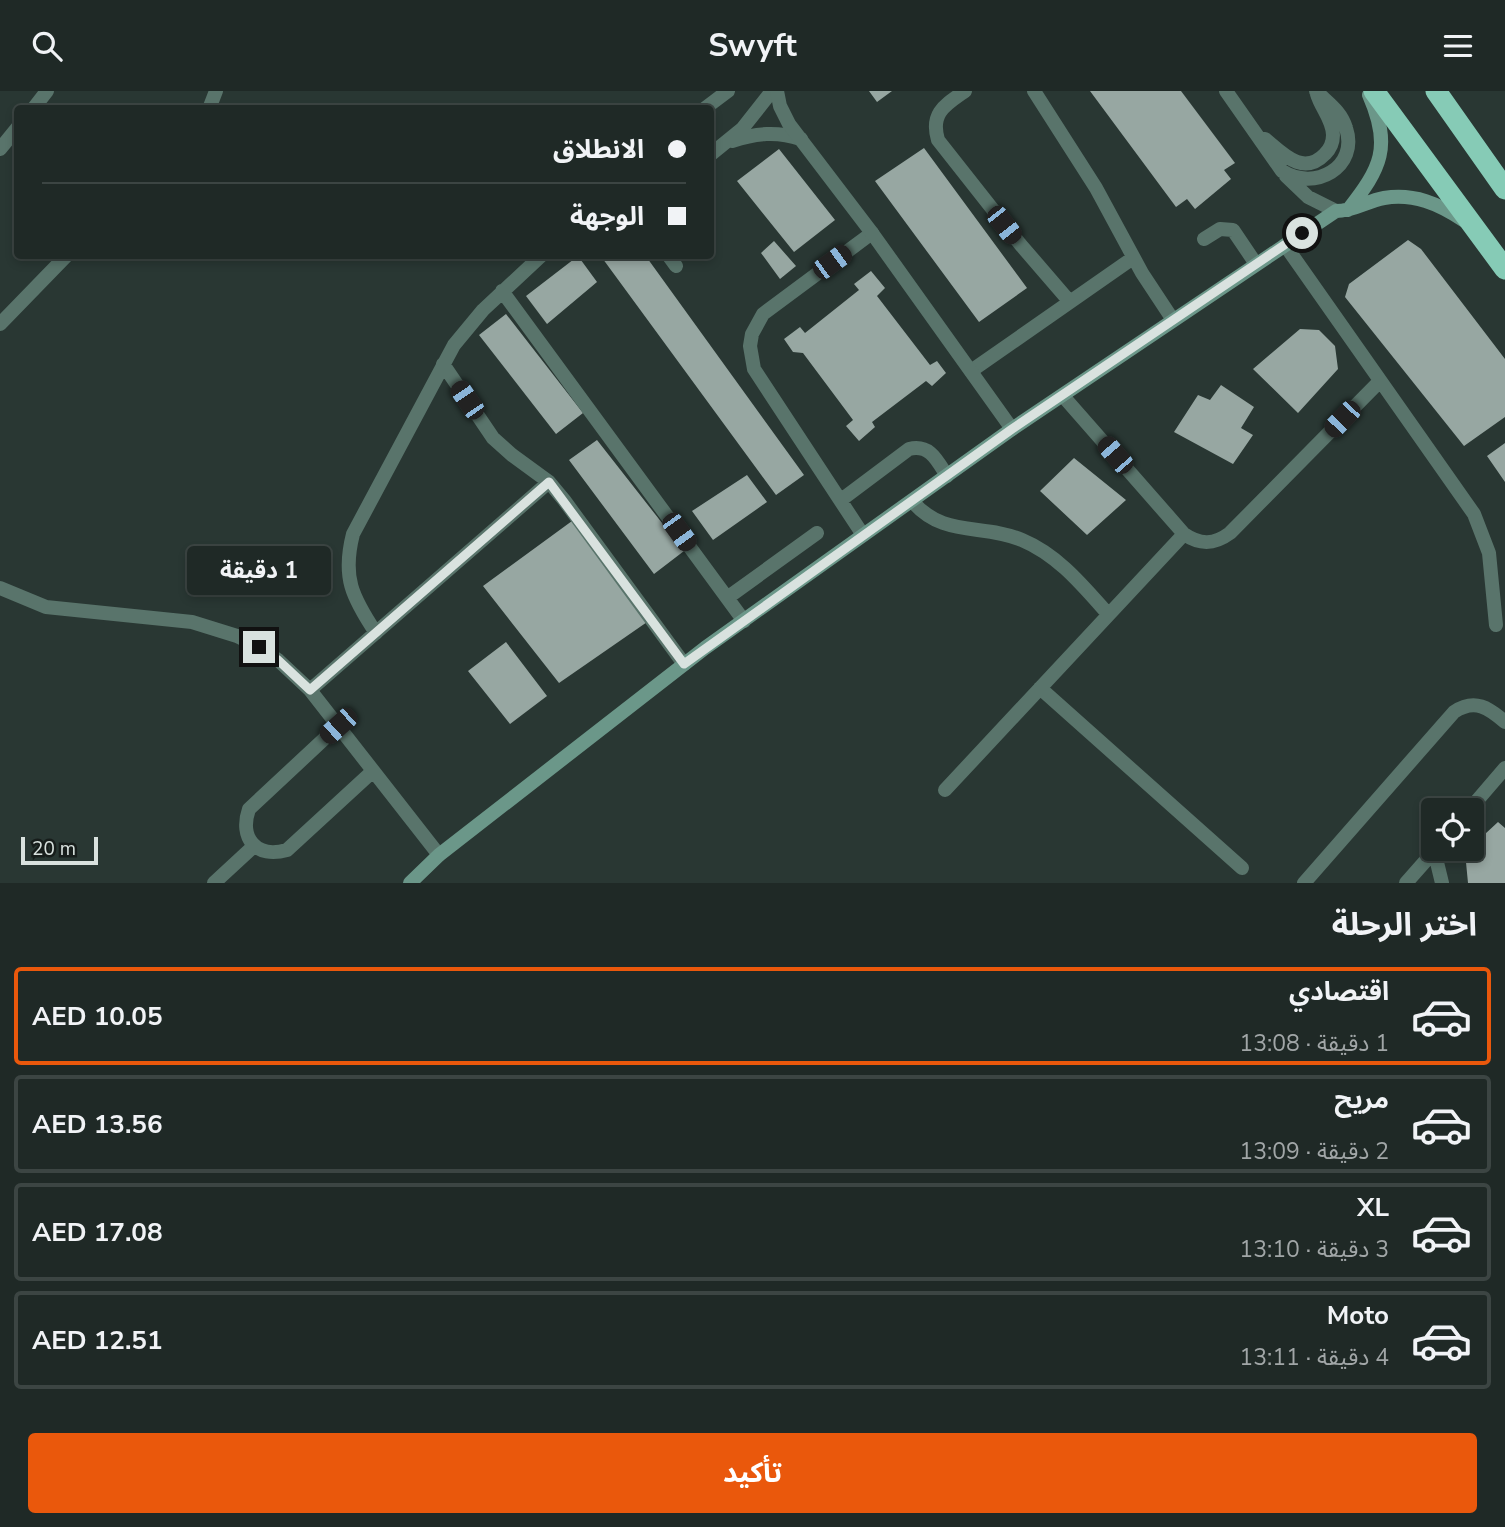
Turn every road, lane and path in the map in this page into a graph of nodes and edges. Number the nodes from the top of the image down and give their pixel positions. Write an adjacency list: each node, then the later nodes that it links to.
1 (47, 91): 11 (street)
2 (728, 91): 12 (street)
3 (774, 91): 15 (street); 16 (street)
4 (965, 91): 32 (street)
5 (1034, 91): 26 (street)
6 (1226, 91): 14 (street)
7 (1367, 91): 21 (street)
8 (1374, 91): 22 (highway)
9 (1436, 91): 20 (highway)
10 (1316, 92): 14 (street); 19 (street)
11 (36, 105)
12 (710, 105)
13 (14, 132): 17 (street)
14 (1257, 132): 19 (street)
15 (801, 139): 16 (street); 23 (street)
16 (730, 141): 18 (street)
17 (0, 149)
18 (714, 152)
19 (1282, 171): 21 (street)
20 (1505, 189)
21 (1341, 211): 22 (street); 25 (street)
22 (1473, 226): 30 (highway)
23 (872, 233): 36 (street); 42 (street)
24 (1204, 239): 29 (street)
25 (1285, 245): 29 (street); 37 (street)
26 (1133, 258): 32 (street); 33 (street)
27 (63, 259): 34 (street)
28 (537, 259): 31 (street)
29 (1256, 264): 33 (street)
30 (1505, 269)
31 (502, 291): 35 (street); 48 (street)
32 (1070, 302): 36 (street)
33 (1173, 320): 38 (street)
34 (0, 324)
35 (443, 364): 41 (street); 52 (street)
36 (971, 371): 39 (street)
37 (1380, 381): 45 (street); 51 (street)
38 (1063, 396): 39 (street); 45 (street)
39 (1012, 429): 40 (street)
40 (947, 476): 42 (street); 43 (street)
41 (549, 482): 52 (street); 53 (street)
42 (841, 501): 46 (street)
43 (912, 501): 46 (street); 49 (street)
44 (817, 533): 48 (street)
45 (1184, 534): 49 (street)
46 (863, 535): 50 (street)
47 (0, 588): 55 (street)
48 (727, 598): 50 (street)
49 (1108, 614): 54 (street)
50 (744, 621): 53 (street)
51 (1496, 625)
52 (376, 633): 55 (street)
53 (684, 664): 63 (street)
54 (1040, 688): 60 (street); 66 (street)
55 (310, 690): 57 (street)
56 (1505, 722): 69 (street)
57 (338, 726): 59 (street); 62 (street)
58 (1505, 768): 61 (street)
59 (373, 771): 62 (street); 63 (street)
60 (945, 790)
61 (1479, 798)
62 (254, 846): 67 (street)
63 (439, 855): 68 (street)
64 (1425, 861): 70 (street)
65 (1437, 861): 71 (street)
66 (1242, 868)
67 (214, 883)
68 (410, 883)
69 (1304, 883)
70 (1406, 883)
71 (1442, 883)

